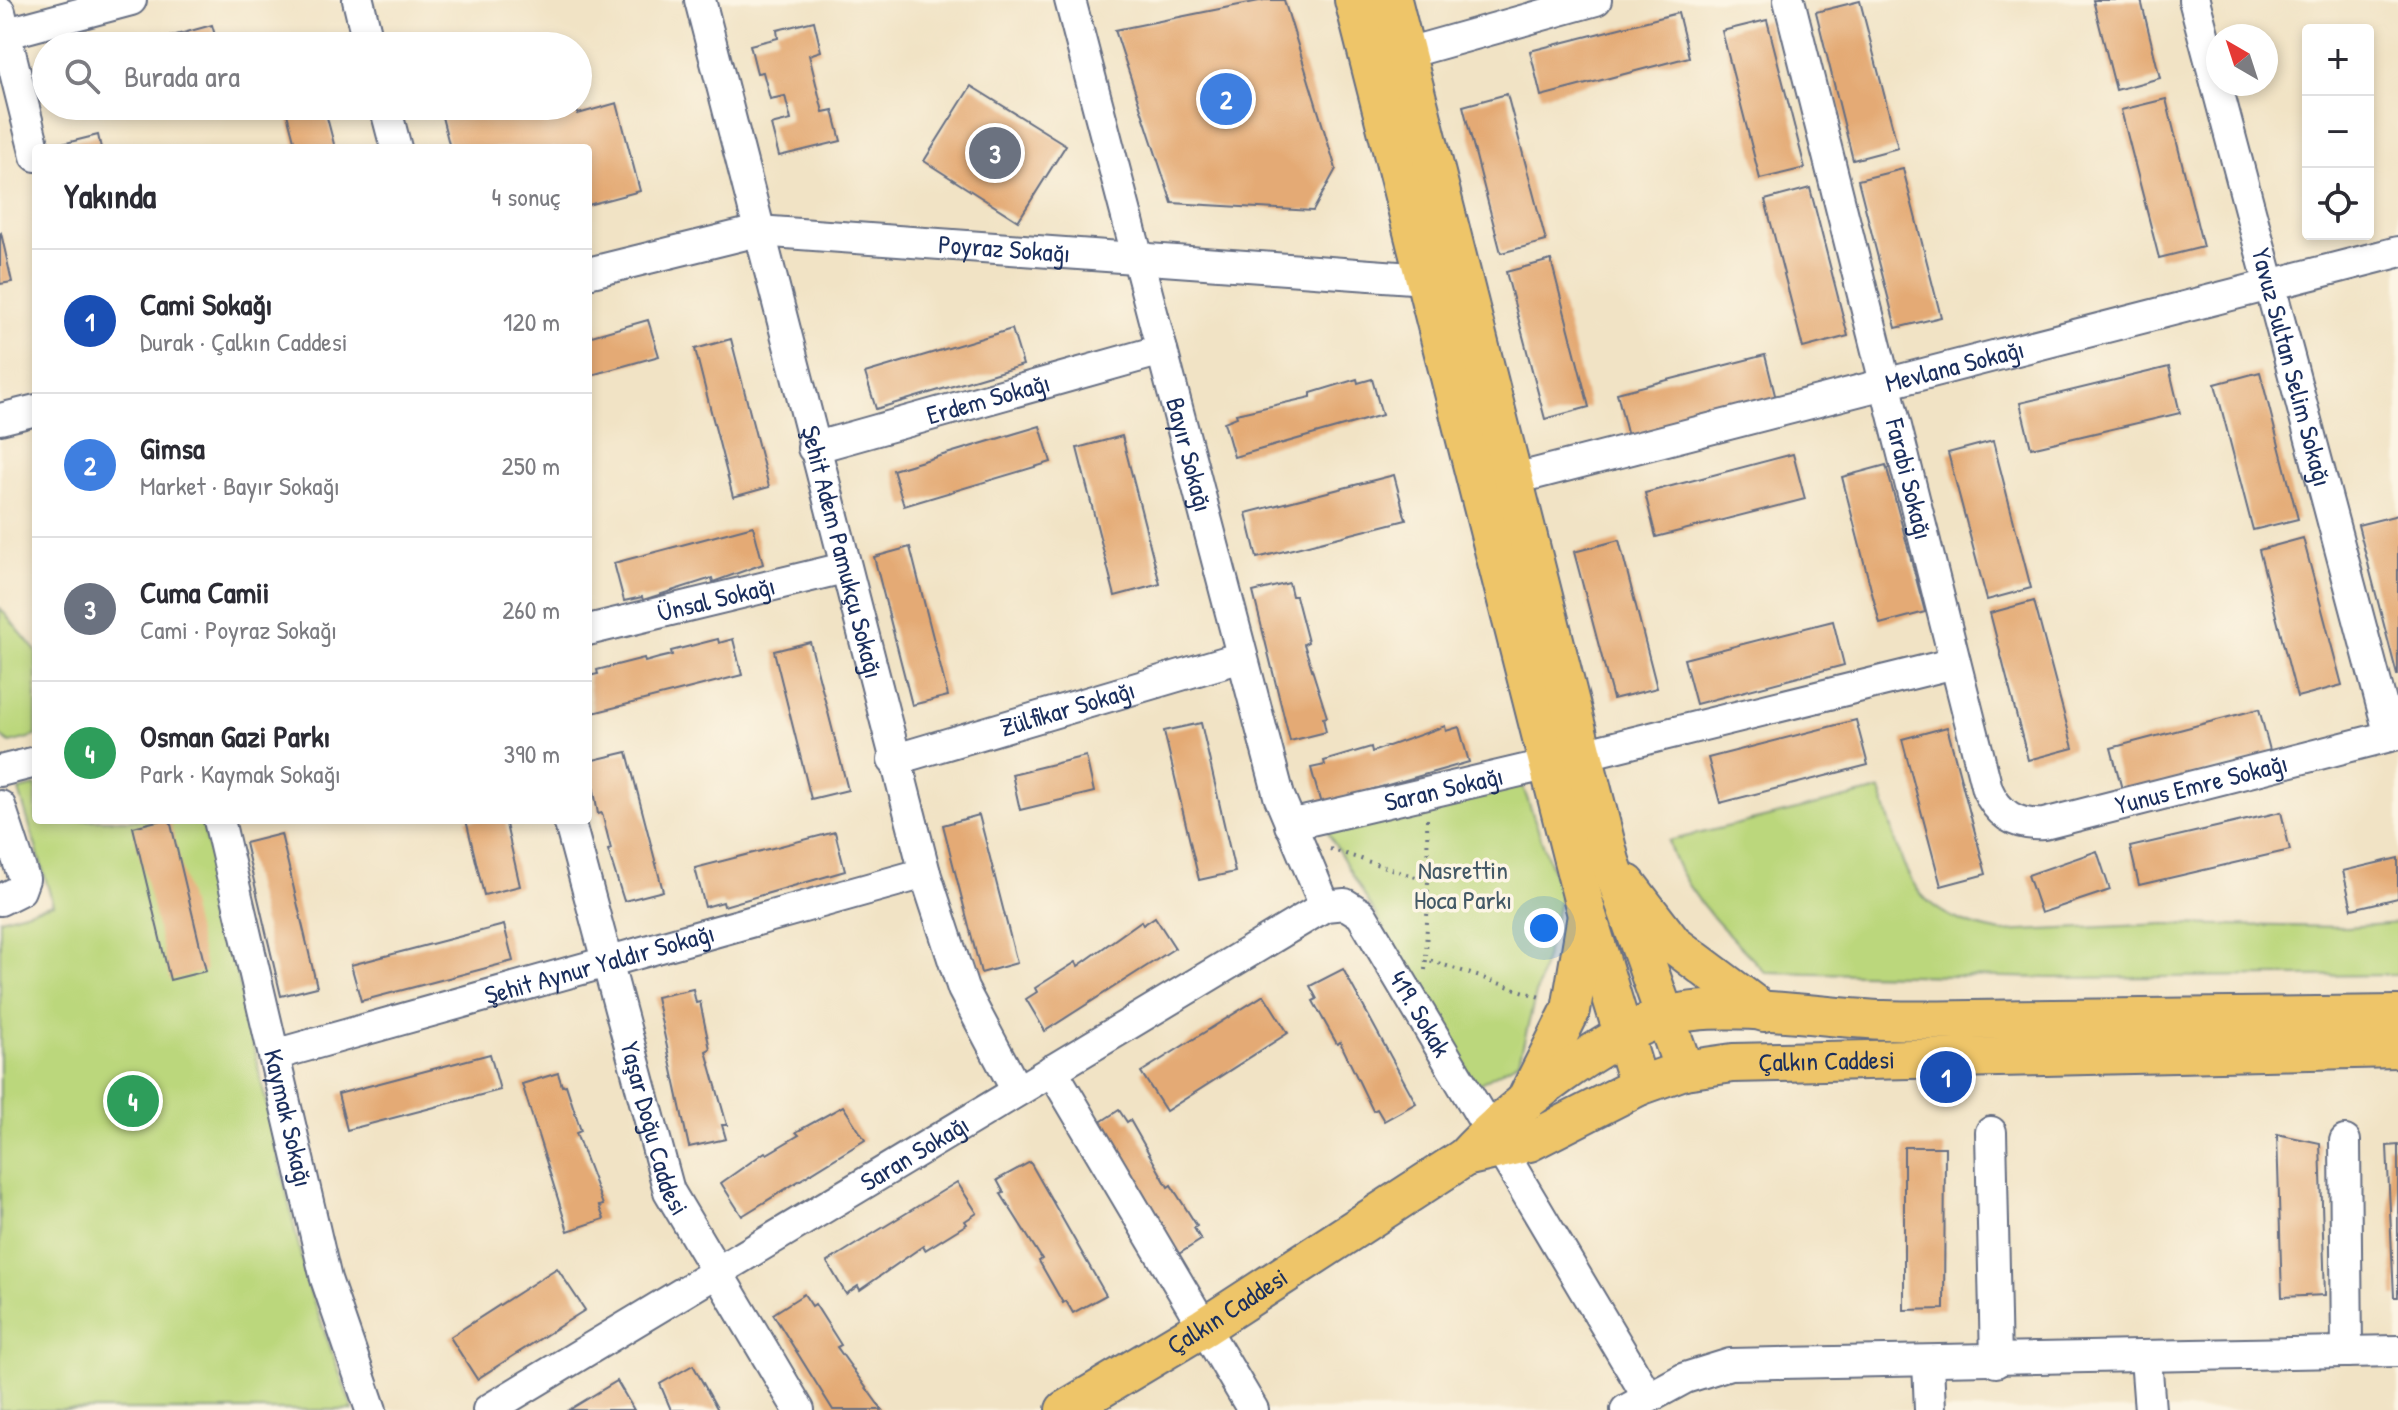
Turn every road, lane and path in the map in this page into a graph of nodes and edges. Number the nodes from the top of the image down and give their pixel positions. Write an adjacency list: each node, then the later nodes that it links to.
1 (131, 0): 10 (street)
2 (358, 0): 11 (street)
3 (700, 0): 16 (street, Şehit Adem Pamukçu Sokağı)
4 (1070, 0): 18 (street, Bayır Sokağı)
5 (1354, 0): 20 (main road)
6 (1392, 0): 12 (main road)
7 (1596, 0): 12 (street)
8 (1789, 0): 23 (street, Farabi Sokağı)
9 (2194, 0): 21 (street, Yavuz Sultan Selim Sokağı)
10 (2, 27): 14 (street)
11 (366, 32)
12 (1407, 53): 27 (main road)
13 (389, 120): 15 (street)
14 (33, 144)
15 (395, 144)
16 (758, 231): 18 (street, Poyraz Sokağı); 19 (street, Poyraz Sokağı); 26 (street, Şehit Adem Pamukçu Sokağı)
17 (2398, 252): 21 (street, Mevlana Sokağı)
18 (1137, 257): 20 (street, Poyraz Sokağı); 22 (street, Bayır Sokağı)
19 (592, 272)
20 (1426, 279): 33 (main road)
21 (2270, 286): 23 (street, Mevlana Sokağı); 32 (street, Yavuz Sultan Selim Sokağı)
22 (1162, 350): 26 (street, Erdem Sokağı); 30 (street, Bayır Sokağı)
23 (1886, 385): 27 (street, Mevlana Sokağı); 31 (street, Farabi Sokağı)
24 (32, 411): 25 (street)
25 (0, 419)
26 (813, 448): 28 (street, Şehit Adem Pamukçu Sokağı)
27 (1511, 480): 33 (main road)
28 (844, 568): 29 (street, Ünsal Sokağı); 34 (street, Şehit Adem Pamukçu Sokağı)
29 (592, 629)
30 (1242, 657): 34 (street, Zülfikar Sokağı); 42 (street, Bayır Sokağı)
31 (1955, 663): 33 (street, Saran Sokağı); 39 (street, Farabi Sokağı)
32 (2394, 735): 39 (street, Yunus Emre Sokağı)
33 (1566, 759): 37 (street, Saran Sokağı); 44 (main road); 49 (main road)
34 (893, 760): 45 (street, Şehit Adem Pamukçu Sokağı)
35 (32, 763): 36 (street)
36 (0, 771)
37 (1426, 793): 42 (street, Saran Sokağı); 46 (path)
38 (0, 806): 47 (street)
39 (2005, 815)
40 (220, 824): 59 (street, Kaymak Sokağı)
41 (570, 824): 51 (street, Yaşar Doğu Caddesi)
42 (1290, 825): 43 (street, Bayır Sokağı)
43 (1303, 855): 46 (path); 48 (street, Bayır Sokağı)
44 (1610, 861): 54 (main road); 56 (main road)
45 (925, 873): 51 (street, Şehit Aynur Yaldır Sokağı); 63 (street, Şehit Adem Pamukçu Sokağı)
46 (1428, 881): 50 (path)
47 (10, 895)
48 (1335, 905): 60 (street, Saran Sokağı); 67 (street, 419. Sokak)
49 (1587, 915): 53 (main road, Çalkın Caddesi); 57 (main road)
50 (1426, 959): 52 (path); 53 (path)
51 (605, 961): 59 (street, Şehit Aynur Yaldır Sokağı); 68 (street, Yaşar Doğu Caddesi)
52 (1425, 974)
53 (1571, 1010): 64 (main road, Çalkın Caddesi)
54 (1764, 1012): 55 (main road, Çalkın Caddesi); 56 (main road, Çalkın Caddesi)
55 (2398, 1015)
56 (1665, 1016): 57 (main road, Çalkın Caddesi); 61 (main road)
57 (1623, 1034): 62 (main road); 64 (main road, Çalkın Caddesi)
58 (2398, 1048): 61 (main road, Çalkın Caddesi)
59 (274, 1055): 76 (street, Kaymak Sokağı)
60 (1052, 1070): 63 (street, Saran Sokağı); 69 (street)
61 (1684, 1070): 62 (main road, Çalkın Caddesi)
62 (1639, 1086): 67 (main road, Çalkın Caddesi)
63 (1017, 1091): 68 (street, Saran Sokağı)
64 (1526, 1101): 67 (main road, Çalkın Caddesi)
65 (1991, 1132): 74 (street)
66 (2345, 1141): 71 (street)
67 (1486, 1145): 69 (main road, Çalkın Caddesi); 75 (street, 419. Sokak)
68 (715, 1273): 77 (street, Saran Sokağı); 78 (street, Yaşar Doğu Caddesi)
69 (1204, 1327): 79 (main road, Çalkın Caddesi); 80 (street)
70 (2398, 1351): 71 (street)
71 (2347, 1352): 72 (street)
72 (2146, 1358): 74 (street); 82 (street)
73 (1928, 1362): 74 (street); 75 (street); 81 (street)
74 (1996, 1362)
75 (1637, 1403)
76 (371, 1410)
77 (488, 1410)
78 (799, 1410)
79 (1065, 1410)
80 (1253, 1410)
81 (1930, 1410)
82 (2150, 1410)

